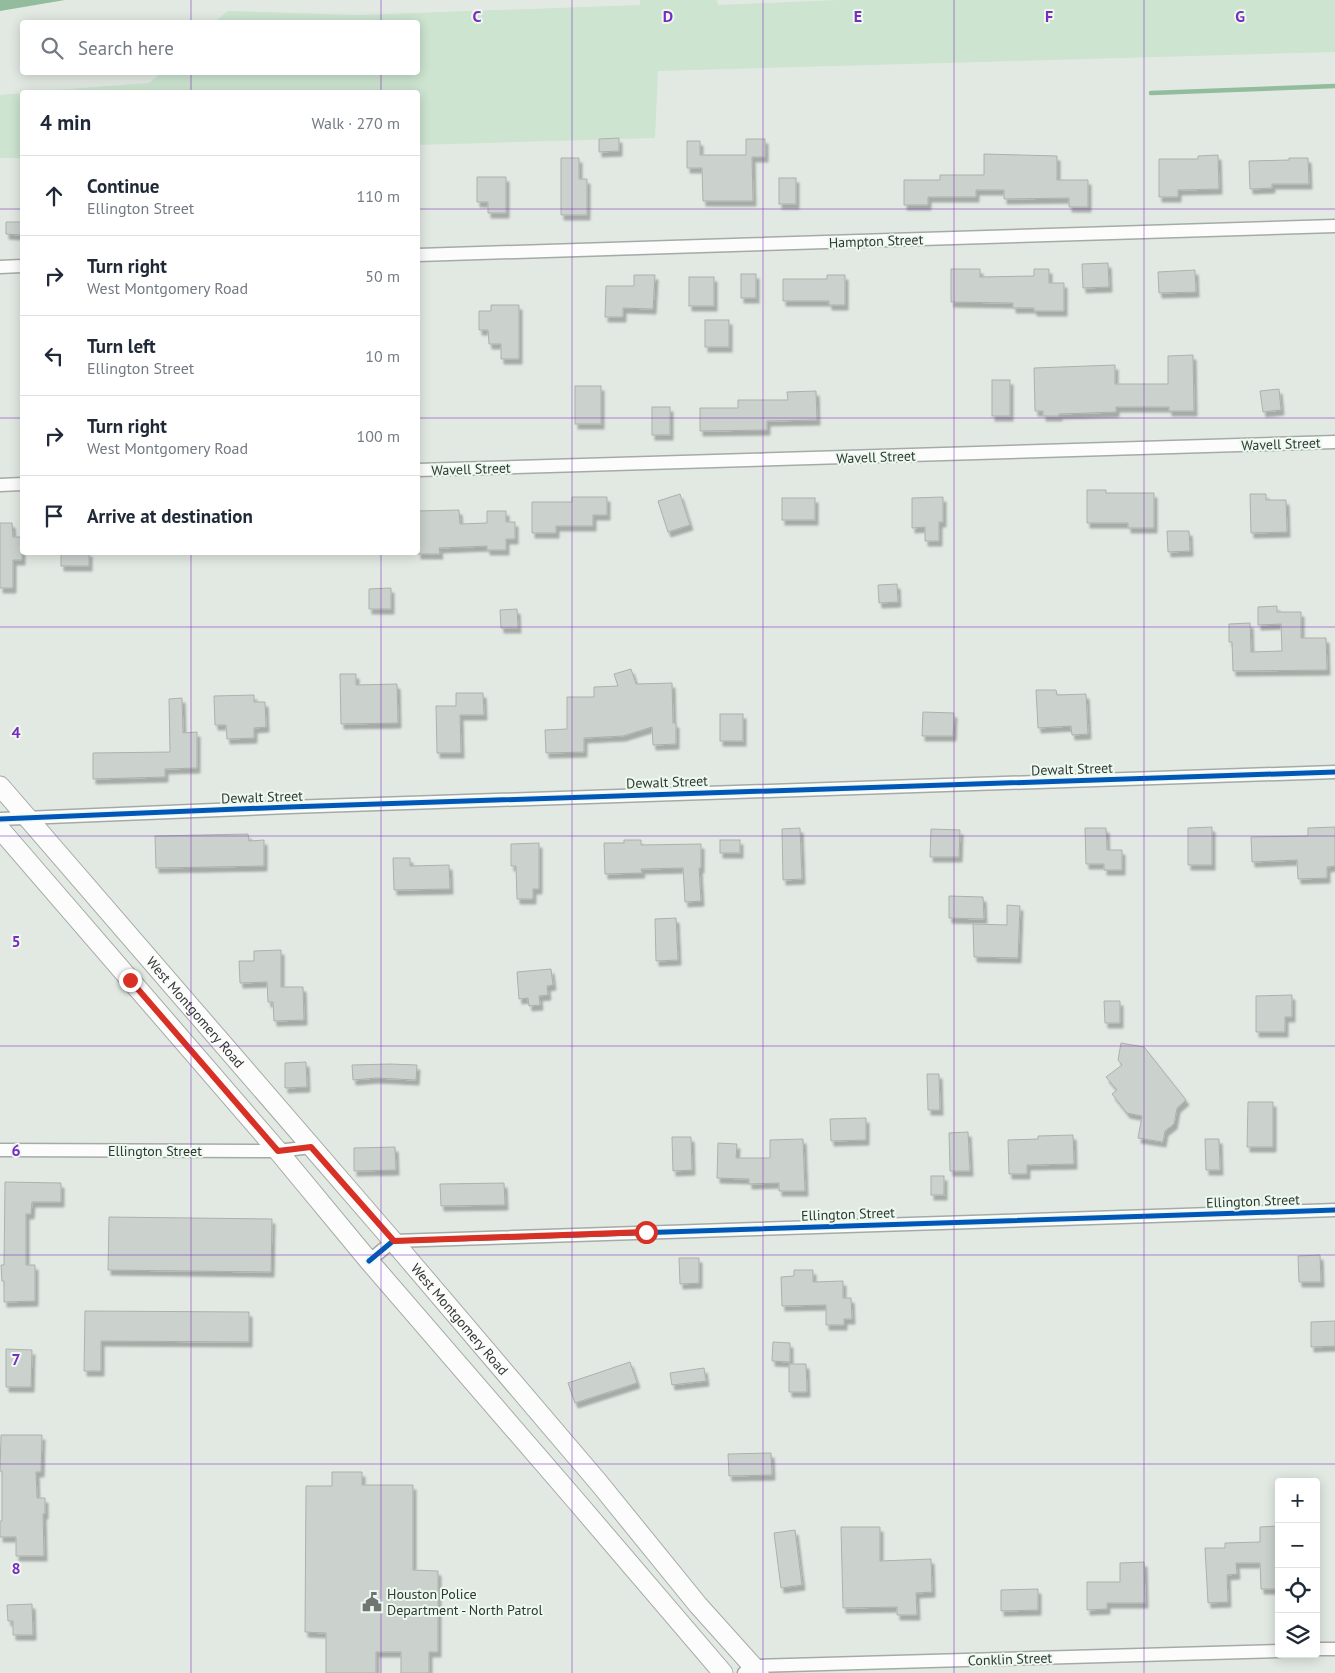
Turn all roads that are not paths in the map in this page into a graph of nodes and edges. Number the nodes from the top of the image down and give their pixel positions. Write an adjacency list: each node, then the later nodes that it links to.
1 (1335, 226): 2 (street, Hampton Street)
2 (420, 255)
3 (20, 266): 4 (street)
4 (0, 267)
5 (1335, 442): 6 (street, Wavell Street)
6 (420, 470)
7 (20, 484): 8 (street)
8 (0, 485)
9 (1335, 772): 11 (street, Dewalt Street)
10 (0, 786): 11 (main road, West Montgomery Road)
11 (28, 818): 12 (street, Dewalt Street); 14 (main road, West Montgomery Road)
12 (0, 819)
13 (0, 829): 16 (main road, West Montgomery Road)
14 (311, 1147): 16 (street, Ellington Street); 18 (main road, West Montgomery Road)
15 (0, 1150): 16 (street, Ellington Street)
16 (278, 1151): 19 (main road, West Montgomery Road)
17 (1335, 1210): 18 (street, Ellington Street)
18 (394, 1241): 19 (street); 20 (main road, West Montgomery Road)
19 (369, 1261): 21 (main road, West Montgomery Road)
20 (599, 1483): 21 (main road); 25 (main road, West Montgomery Road)
21 (577, 1502): 26 (main road, West Montgomery Road)
22 (1320, 1649): 23 (street)
23 (1335, 1649)
24 (1275, 1650): 25 (street, Conklin Street)
25 (752, 1671)
26 (723, 1673)

